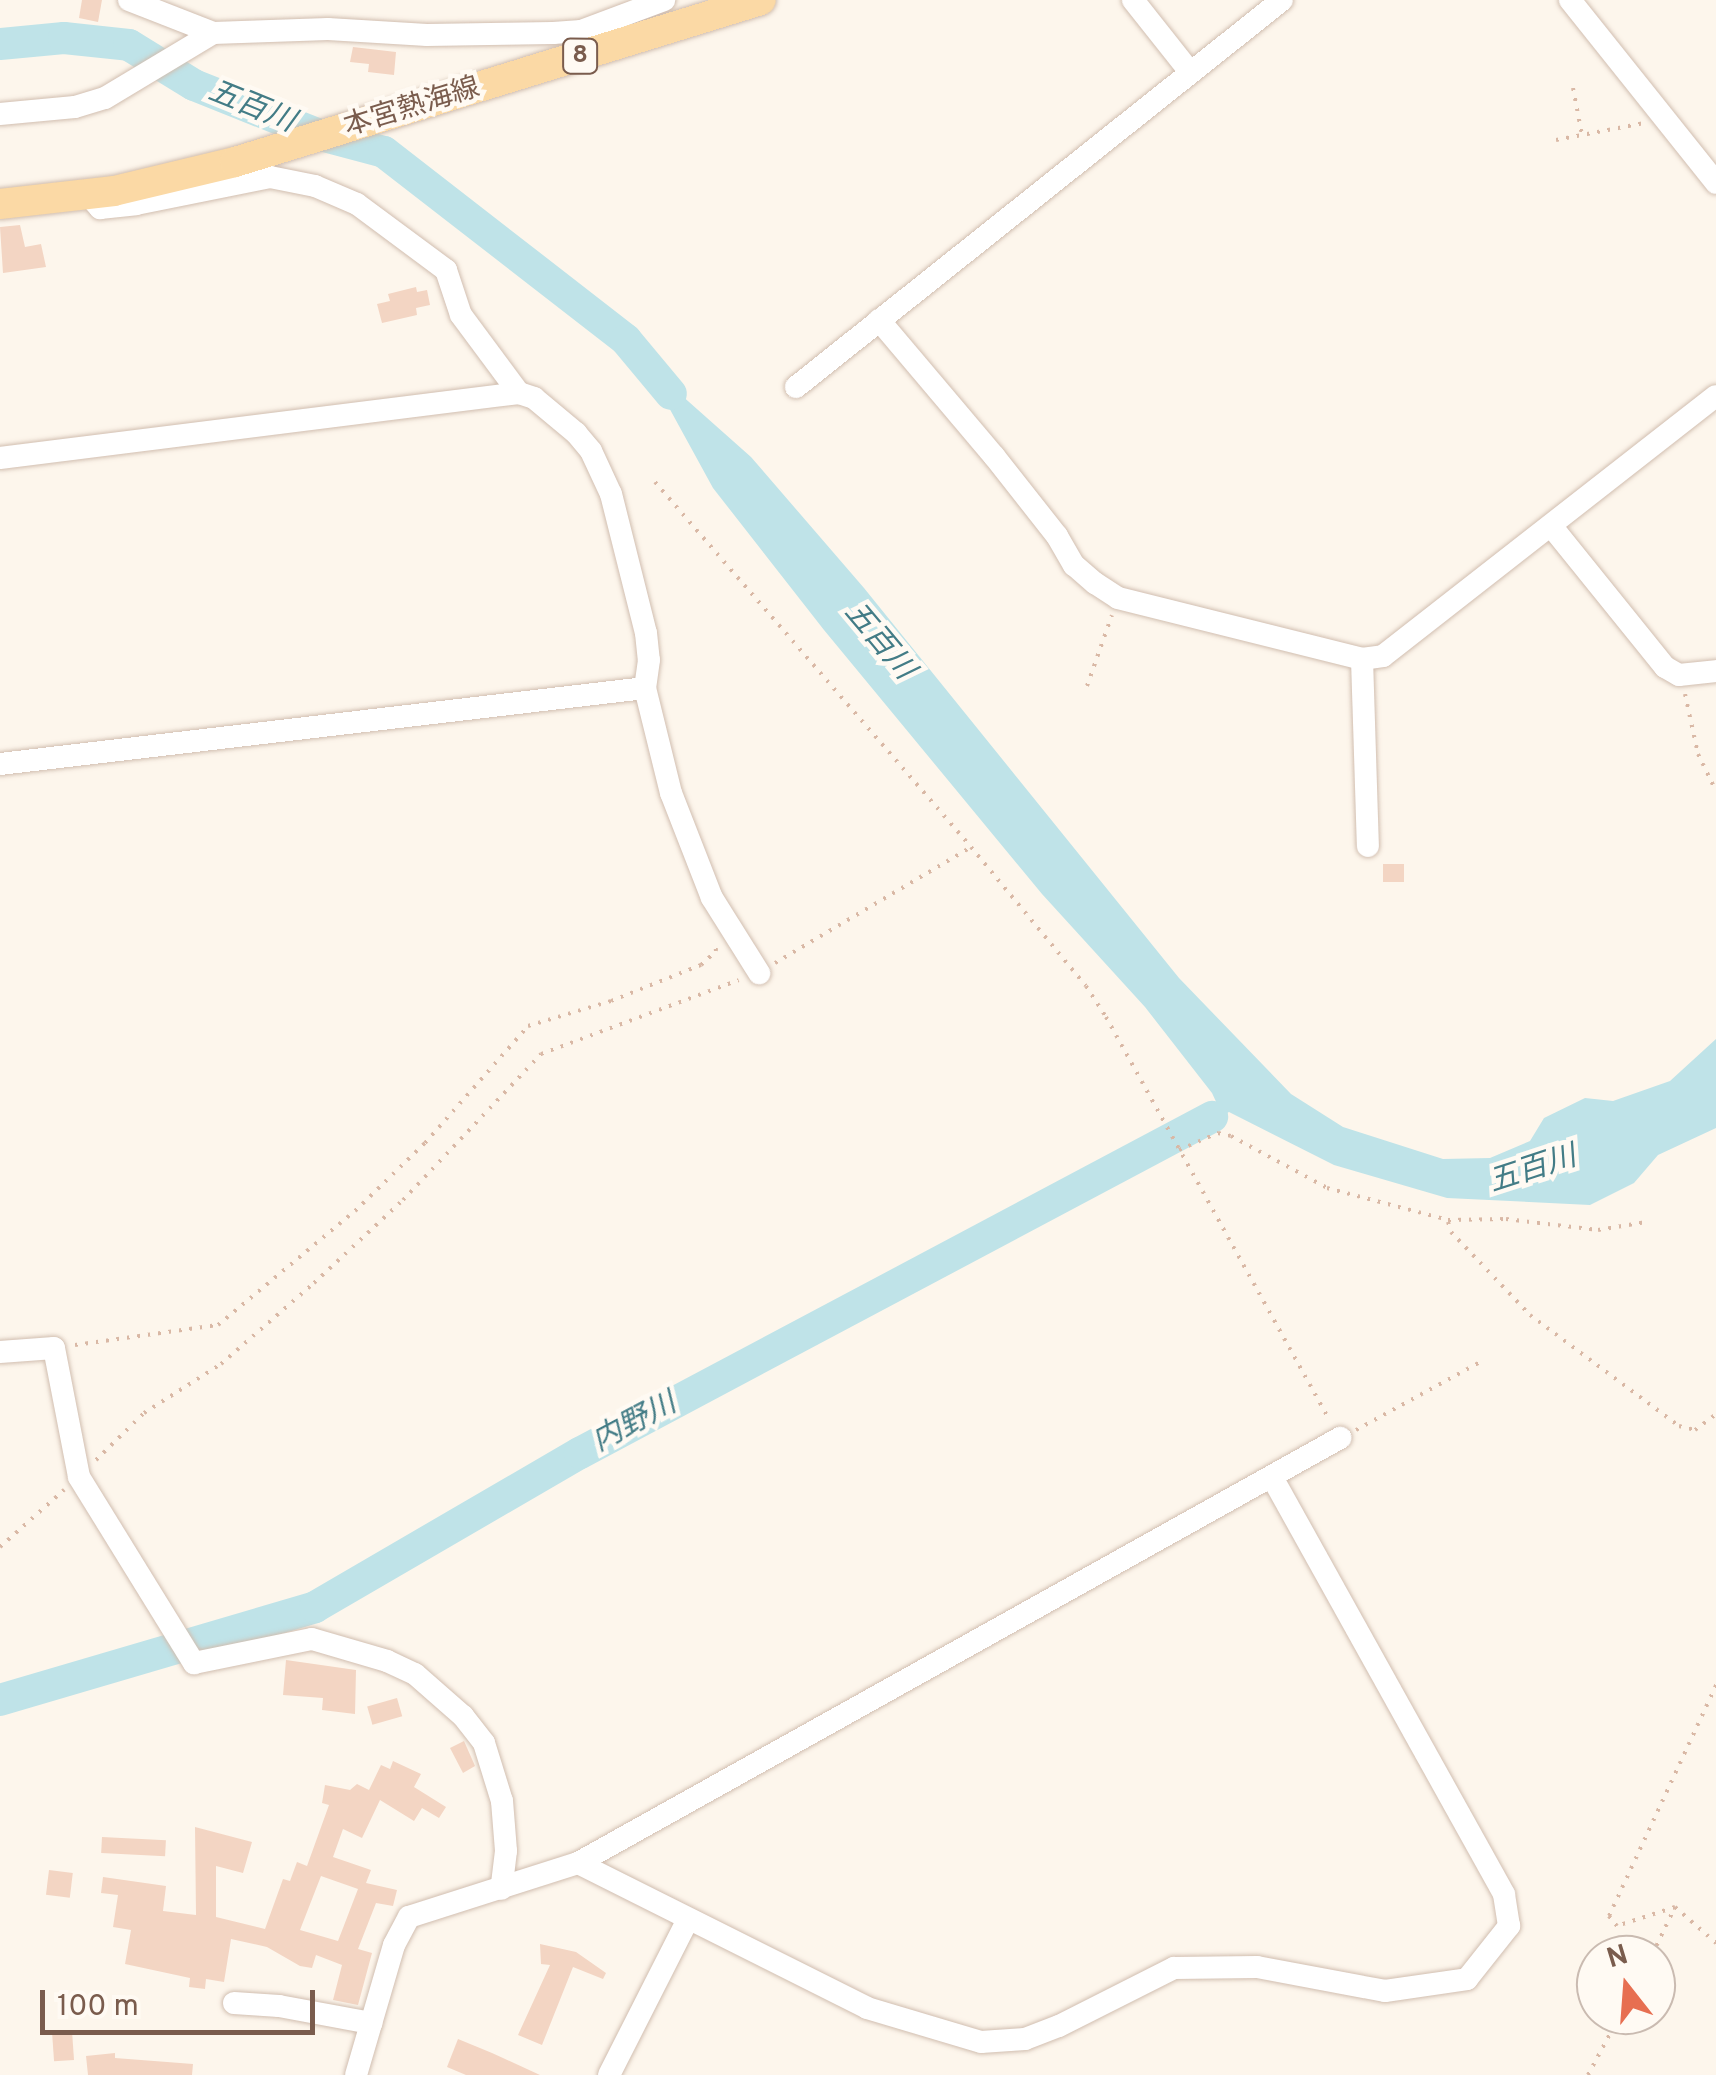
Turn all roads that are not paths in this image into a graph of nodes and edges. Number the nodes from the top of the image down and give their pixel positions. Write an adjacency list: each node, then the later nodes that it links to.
1 (129, 0): 7 (street)
2 (664, 0): 7 (street)
3 (761, 0): 11 (main road, 本宮熱海線 / 8)
4 (1133, 0): 8 (street)
5 (1282, 0): 8 (street)
6 (1570, 0): 10 (street)
7 (206, 38): 9 (street)
8 (1190, 72): 13 (street)
9 (0, 114)
10 (1716, 183)
11 (87, 195): 12 (main road, 本宮熱海線 / 8); 15 (street)
12 (0, 204)
13 (879, 320): 14 (street); 19 (street)
14 (796, 387)
15 (519, 394): 17 (street); 21 (street)
16 (1716, 396): 18 (street)
17 (0, 458)
18 (1552, 526): 19 (street); 20 (street)
19 (1362, 658): 23 (street)
20 (1716, 671)
21 (646, 688): 22 (street); 24 (street)
22 (0, 764)
23 (1368, 846)
24 (759, 973)
25 (0, 1352): 29 (street)
26 (1340, 1438): 27 (street)
27 (1272, 1478): 28 (street); 30 (street)
28 (578, 1863): 29 (street); 30 (street)
29 (501, 1889): 32 (street)
30 (688, 1918): 34 (street)
31 (234, 2003): 32 (street)
32 (371, 2023): 33 (street)
33 (356, 2075)
34 (609, 2075)

